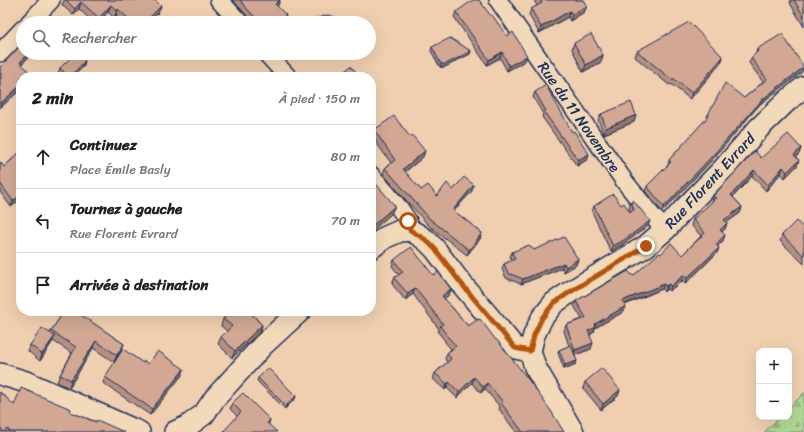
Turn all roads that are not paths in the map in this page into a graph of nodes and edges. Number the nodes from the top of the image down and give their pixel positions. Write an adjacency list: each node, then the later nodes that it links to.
1 (51, 0): 4 (street)
2 (220, 0): 5 (street)
3 (498, 0): 12 (street, Rue du 11 Novembre)
4 (36, 16)
5 (234, 16)
6 (16, 36): 7 (street)
7 (0, 53)
8 (272, 60): 9 (street)
9 (283, 72)
10 (804, 86): 12 (street, Rue Florent Evrard)
11 (376, 181): 13 (street)
12 (666, 229): 16 (street, Rue Florent Evrard)
13 (410, 230): 14 (street); 16 (street)
14 (376, 244)
15 (295, 316): 19 (street)
16 (530, 351): 20 (street)
17 (0, 374): 18 (street)
18 (139, 432)
19 (175, 432)
20 (573, 432)

